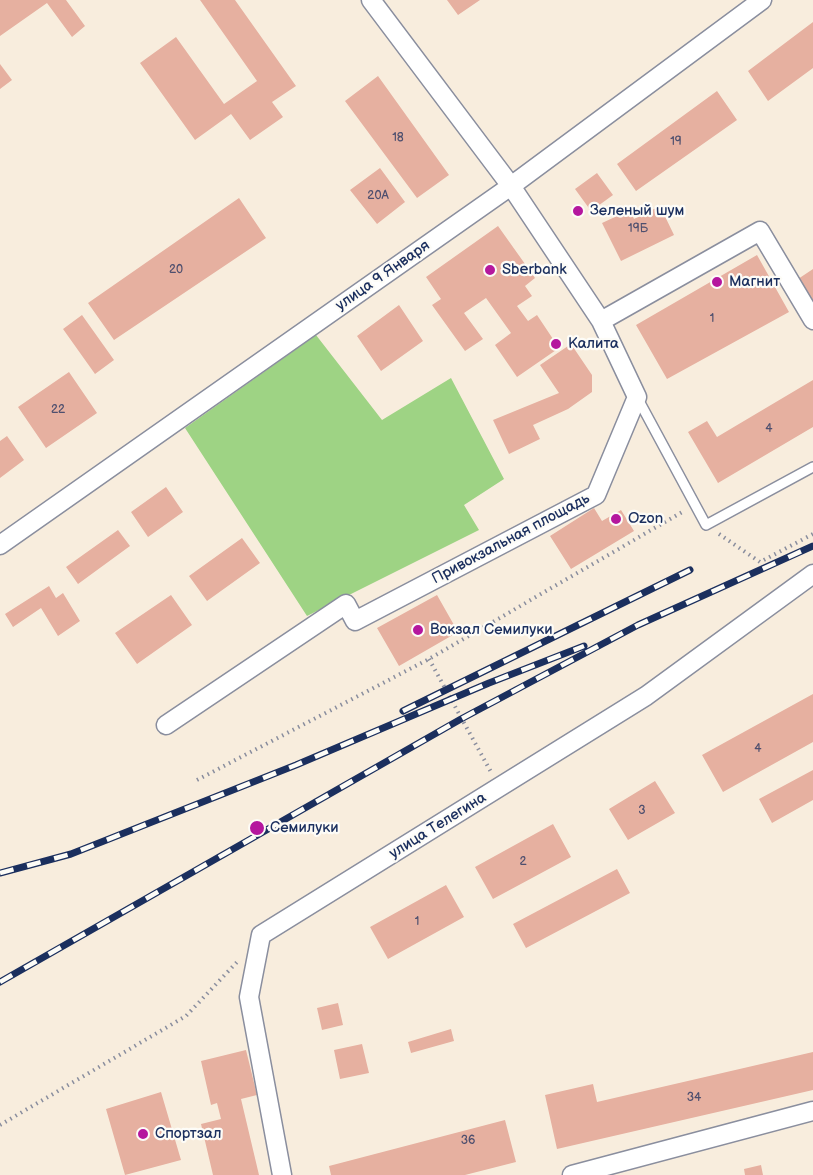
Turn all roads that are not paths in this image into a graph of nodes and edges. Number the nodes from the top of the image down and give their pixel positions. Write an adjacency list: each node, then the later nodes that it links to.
1 (371, 0): 3 (street)
2 (762, 0): 3 (street, улица 9 Января)
3 (511, 186): 5 (street); 8 (street, улица 9 Января)
4 (813, 320): 5 (street)
5 (601, 321): 6 (street)
6 (637, 396): 7 (lane); 10 (street, Привокзальная площадь)
7 (813, 467)
8 (0, 545)
9 (813, 574): 12 (street, улица Телегина)
10 (166, 725)
11 (813, 1111): 13 (street)
12 (282, 1175)
13 (572, 1175)

